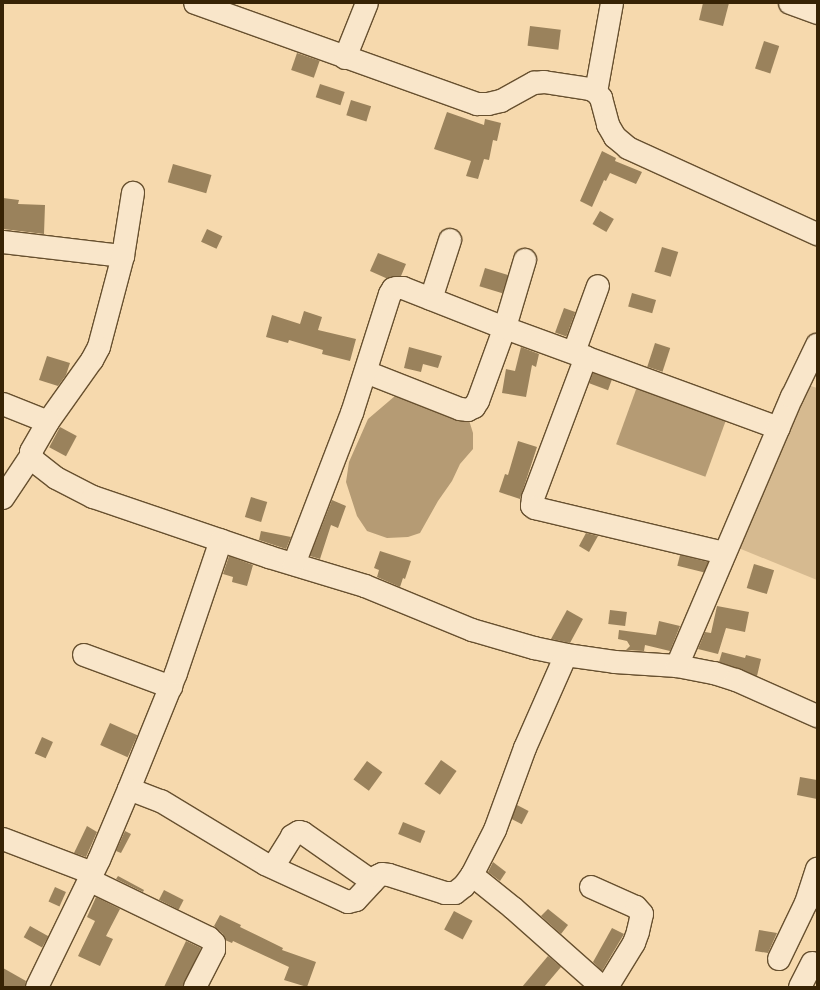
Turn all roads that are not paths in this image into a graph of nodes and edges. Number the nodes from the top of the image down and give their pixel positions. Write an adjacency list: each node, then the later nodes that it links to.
1 (196, 3): 6 (street)
2 (367, 3): 6 (street)
3 (612, 3): 7 (street)
4 (790, 3): 5 (street)
5 (817, 13)
6 (345, 58): 7 (street)
7 (596, 92): 9 (street)
8 (133, 193): 12 (street)
9 (817, 234)
10 (450, 240): 15 (street)
11 (3, 242): 12 (street)
12 (123, 256): 21 (street)
13 (525, 260): 16 (street)
14 (598, 286): 17 (street)
15 (431, 299): 16 (street); 19 (street)
16 (504, 327): 17 (street); 19 (street)
17 (580, 354): 22 (street); 26 (street)
18 (812, 361): 22 (street)
19 (366, 372): 27 (street)
20 (3, 404): 21 (street)
21 (48, 422): 23 (street)
22 (778, 428): 26 (street)
23 (31, 456): 24 (street); 25 (street)
24 (3, 498)
25 (221, 540): 27 (street); 31 (street)
26 (724, 553): 30 (street)
27 (294, 564): 29 (street)
28 (84, 655): 31 (street)
29 (566, 655): 30 (street); 37 (street)
30 (677, 666): 32 (street)
31 (171, 687): 33 (street)
32 (817, 716)
33 (129, 789): 35 (street); 38 (street)
34 (3, 839): 38 (street)
35 (273, 867): 39 (street); 39 (street)
36 (817, 869): 41 (street)
37 (472, 875): 39 (street); 45 (street)
38 (90, 877): 43 (street); 44 (street)
39 (373, 882)
40 (591, 887): 46 (street)
41 (780, 959)
42 (812, 963): 47 (street)
43 (36, 987)
44 (195, 987)
45 (602, 987)
46 (607, 987)
47 (800, 987)

